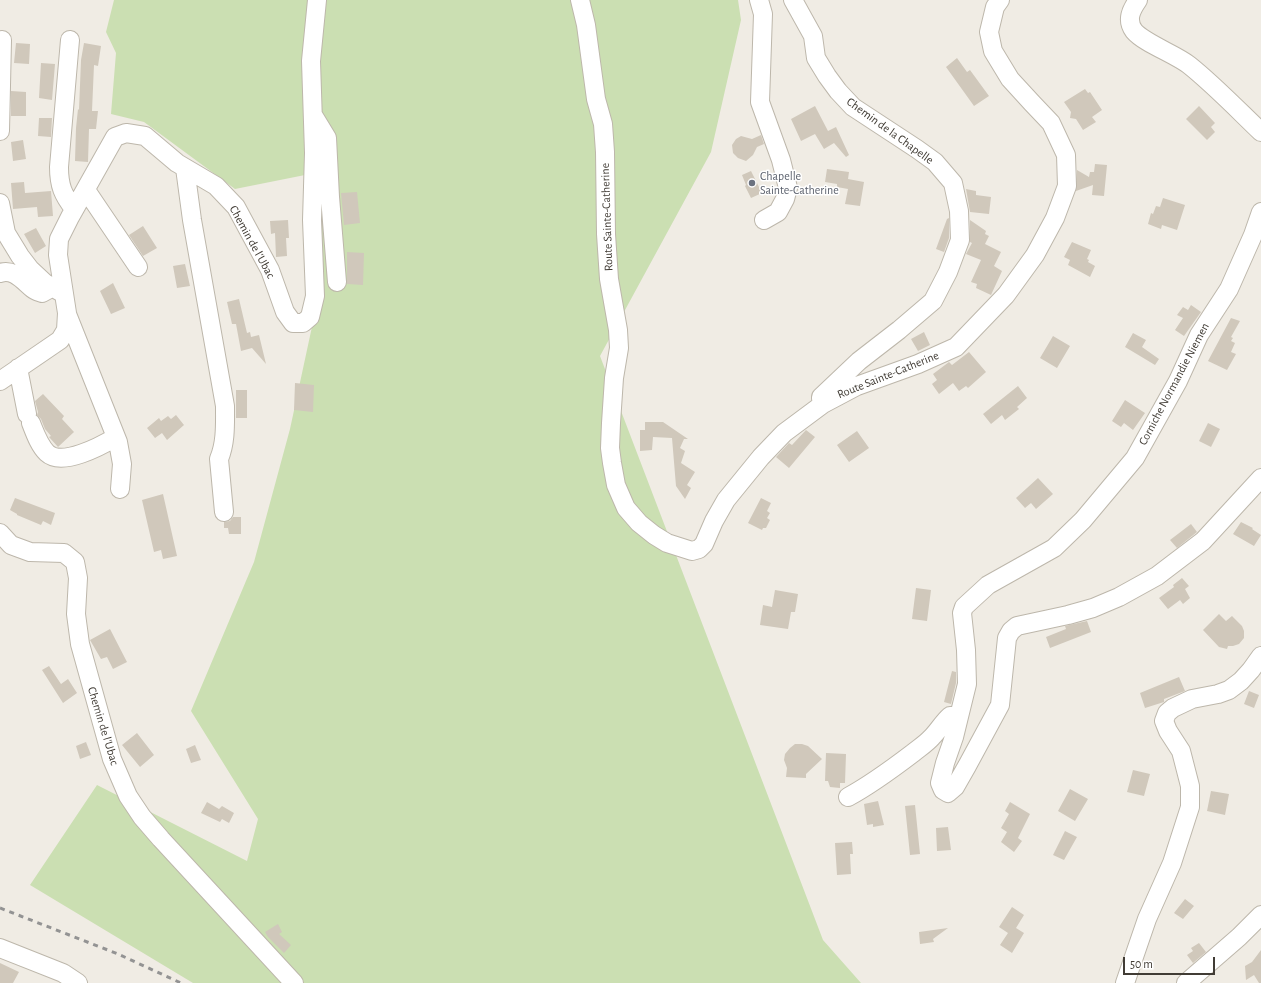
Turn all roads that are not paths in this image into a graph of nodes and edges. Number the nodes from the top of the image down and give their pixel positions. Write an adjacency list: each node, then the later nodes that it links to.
1 (317, 0): 9 (street, Chemin de l'Ubac)
2 (580, 0): 25 (street, Route Sainte-Catherine)
3 (759, 0): 17 (street)
4 (793, 0): 25 (street, Chemin de la Chapelle)
5 (1000, 0): 25 (street, Route Sainte-Catherine)
6 (1138, 0): 11 (street)
7 (2, 40): 10 (street)
8 (70, 40): 15 (street)
9 (313, 114): 12 (street, Chemin de l'Ubac); 20 (street)
10 (0, 131)
11 (1261, 132)
12 (185, 168): 13 (street, Chemin de l'Ubac); 29 (street)
13 (86, 190): 15 (street, Chemin de l'Ubac); 18 (street)
14 (0, 203): 21 (street)
15 (74, 209): 21 (street, Chemin de l'Ubac)
16 (1261, 212): 32 (street, Corniche Normandie Niemen)
17 (764, 220)
18 (138, 267)
19 (0, 273): 21 (street)
20 (337, 282)
21 (59, 291): 22 (street, Chemin de l'Ubac)
22 (67, 313): 23 (street, Chemin de l'Ubac); 26 (street)
23 (18, 368): 24 (street, Chemin de l'Ubac); 26 (street)
24 (0, 381)
25 (823, 404)
26 (116, 437): 28 (street)
27 (1261, 478): 32 (street, Corniche Normandie Niemen)
28 (120, 489)
29 (224, 512)
30 (0, 533): 39 (street, Chemin de l'Ubac)
31 (1261, 656): 40 (street)
32 (958, 716): 33 (street)
33 (848, 797)
34 (1261, 915): 41 (street)
35 (0, 948): 36 (street)
36 (54, 969): 37 (street); 38 (street)
37 (65, 983)
38 (78, 983)
39 (294, 983)
40 (1125, 983)
41 (1186, 983)

